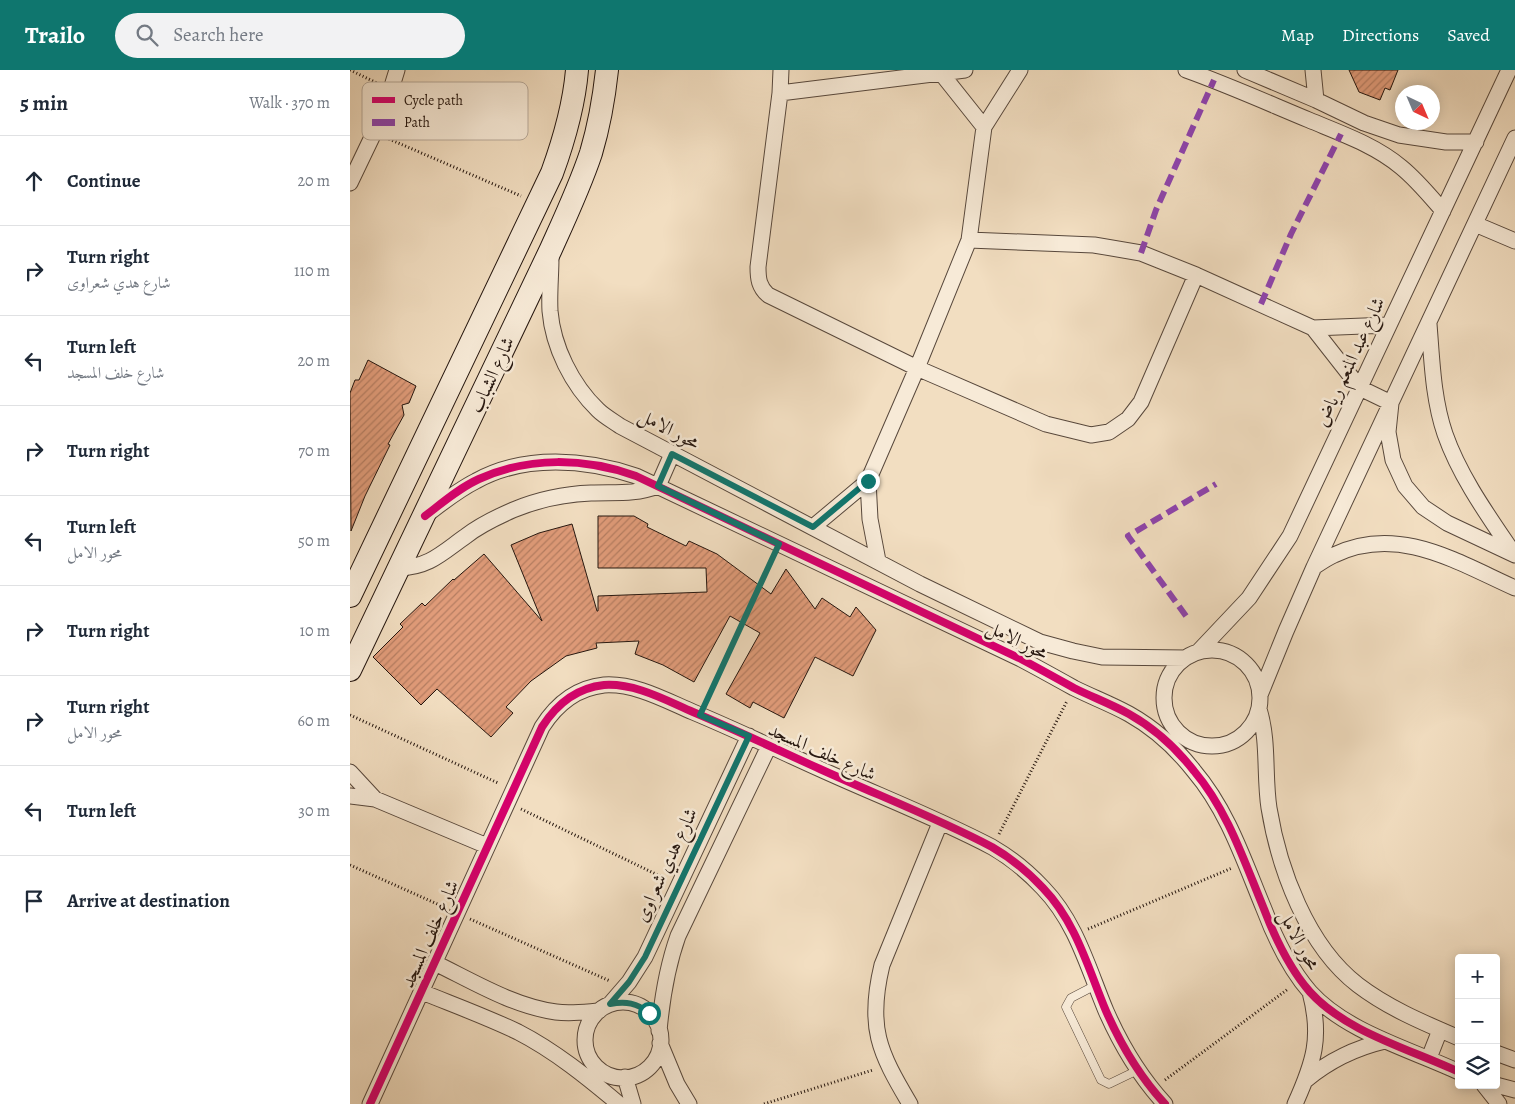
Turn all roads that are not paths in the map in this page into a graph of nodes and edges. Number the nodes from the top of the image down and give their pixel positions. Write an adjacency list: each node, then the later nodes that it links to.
1 (578, 70): 23 (street, شارع الشباب)
2 (607, 70): 26 (street, شارع الشباب)
3 (781, 70): 12 (street)
4 (965, 70): 9 (street)
5 (1020, 70): 15 (street)
6 (1186, 70): 18 (street)
7 (1245, 70): 10 (street)
8 (1314, 70): 13 (street)
9 (941, 73): 12 (street); 15 (street)
10 (1264, 73): 13 (street)
11 (1511, 73): 19 (street, شارع عبد المنعم رياض)
12 (780, 93): 31 (street)
13 (1316, 100): 14 (street)
14 (1364, 124): 18 (street); 19 (street)
15 (984, 127): 24 (street)
16 (1515, 138): 22 (street)
17 (370, 140): 20 (street)
18 (1355, 140): 21 (street)
19 (1476, 142): 21 (street, شارع عبد المنعم رياض)
20 (350, 183)
21 (1443, 211): 29 (street, شارع عبد المنعم رياض)
22 (1475, 224): 25 (street); 28 (street)
23 (522, 235): 26 (street); 39 (street, شارع الشباب)
24 (969, 240): 27 (street); 31 (street)
25 (1515, 241)
26 (551, 249): 34 (street, محور الامل); 37 (street, شارع الشباب)
27 (1196, 275): 30 (street); 31 (street)
28 (1429, 322): 33 (street); 40 (street)
29 (1389, 325): 30 (street); 32 (street, شارع عبد المنعم رياض)
30 (1313, 328): 32 (street)
31 (918, 368): 35 (street)
32 (1360, 388): 33 (street); 46 (street, شارع عبد المنعم رياض)
33 (1391, 404): 40 (street); 42 (street)
34 (672, 454): 36 (street); 38 (street, محور الامل)
35 (868, 481): 38 (street); 41 (street)
36 (658, 486): 37 (street, محور الامل); 43 (street); 49 (street, محور الامل)
37 (424, 516): 43 (street, شارع الشباب)
38 (813, 527): 41 (street, محور الامل)
39 (370, 555): 43 (street); 45 (street, شارع الشباب)
40 (1515, 555)
41 (878, 561): 46 (street, محور الامل)
42 (1314, 567): 44 (street); 48 (street)
43 (399, 568): 47 (street, شارع الشباب)
44 (1515, 588)
45 (350, 596)
46 (1192, 655): 48 (street); 51 (street)
47 (350, 670)
48 (1260, 702): 51 (street); 64 (street)
49 (1153, 730): 51 (street); 53 (street, محور الامل)
50 (749, 736): 52 (street, شارع خلف المسجد); 58 (street, شارع خلف المسجد); 63 (street, شارع هدي شعراوى)
51 (1185, 738): 53 (street)
52 (769, 746): 57 (street, شارع خلف المسجد); 66 (street)
53 (1195, 771): 61 (street, محور الامل)
54 (350, 772): 56 (street)
55 (350, 796): 56 (street)
56 (375, 799): 58 (street)
57 (940, 823): 60 (street, شارع خلف المسجد); 84 (street)
58 (487, 846): 59 (street, شارع خلف المسجد)
59 (435, 964): 62 (street, شارع خلف المسجد); 63 (street)
60 (1096, 985): 73 (street, شارع خلف المسجد); 73 (lane)
61 (1305, 986): 67 (street, محور الامل); 76 (street)
62 (422, 992): 72 (street); 80 (street, شارع خلف المسجد)
63 (605, 1007): 66 (street); 71 (street)
64 (1440, 1030): 65 (street); 69 (street)
65 (1455, 1036)
66 (660, 1037): 75 (street); 83 (street)
67 (1385, 1041): 69 (street, محور الامل); 76 (street)
68 (1500, 1054): 70 (street)
69 (1430, 1058): 74 (street, محور الامل)
70 (1515, 1060)
71 (596, 1066): 72 (street); 75 (street)
72 (573, 1067): 81 (street)
73 (1138, 1070): 85 (street, شارع خلف المسجد)
74 (1455, 1070)
75 (625, 1078): 82 (street)
76 (1306, 1080): 86 (street)
77 (1500, 1086): 79 (street)
78 (1487, 1089): 87 (street)
79 (1515, 1090)
80 (370, 1104)
81 (619, 1104)
82 (633, 1104)
83 (689, 1104)
84 (910, 1104)
85 (1165, 1104)
86 (1295, 1104)
87 (1499, 1104)

